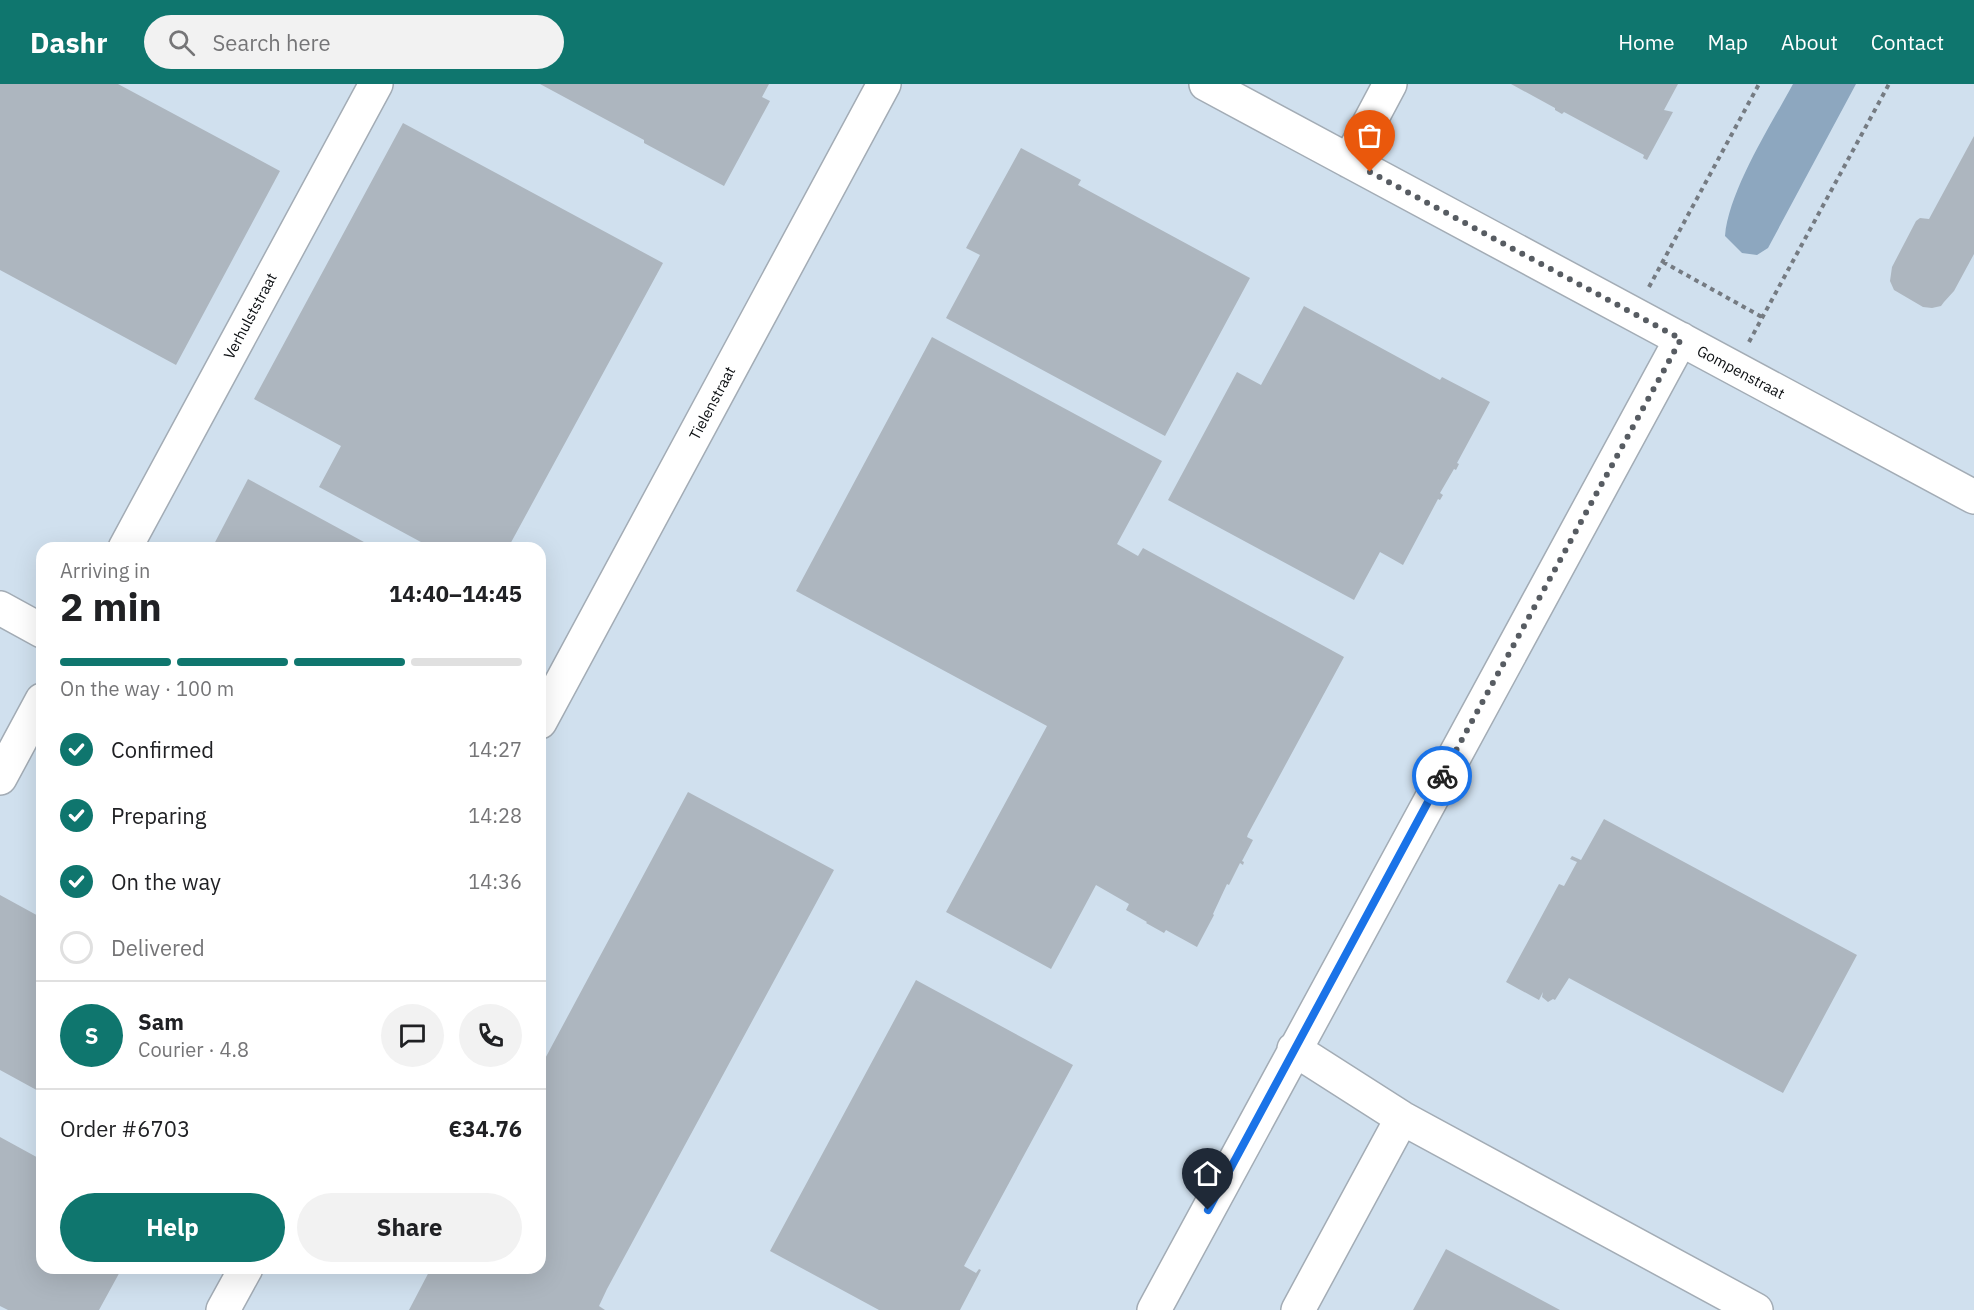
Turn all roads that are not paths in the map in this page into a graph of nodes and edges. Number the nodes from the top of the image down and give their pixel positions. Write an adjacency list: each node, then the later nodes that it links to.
1 (376, 84): 8 (street, Verhulststraat)
2 (884, 84): 12 (street, Tielenstraat)
3 (1206, 84): 5 (street, Gompenstraat)
4 (1390, 84): 5 (street)
5 (1349, 161): 6 (street, Gompenstraat)
6 (1681, 339): 7 (street, Gompenstraat); 14 (street)
7 (1974, 497)
8 (128, 542)
9 (0, 608): 10 (street)
10 (36, 629)
11 (36, 711): 13 (street)
12 (546, 711)
13 (0, 778)
14 (1294, 1049): 15 (street); 18 (street)
15 (1402, 1118): 19 (street); 20 (street)
16 (243, 1274): 17 (street)
17 (223, 1310)
18 (1154, 1310)
19 (1298, 1310)
20 (1756, 1310)

